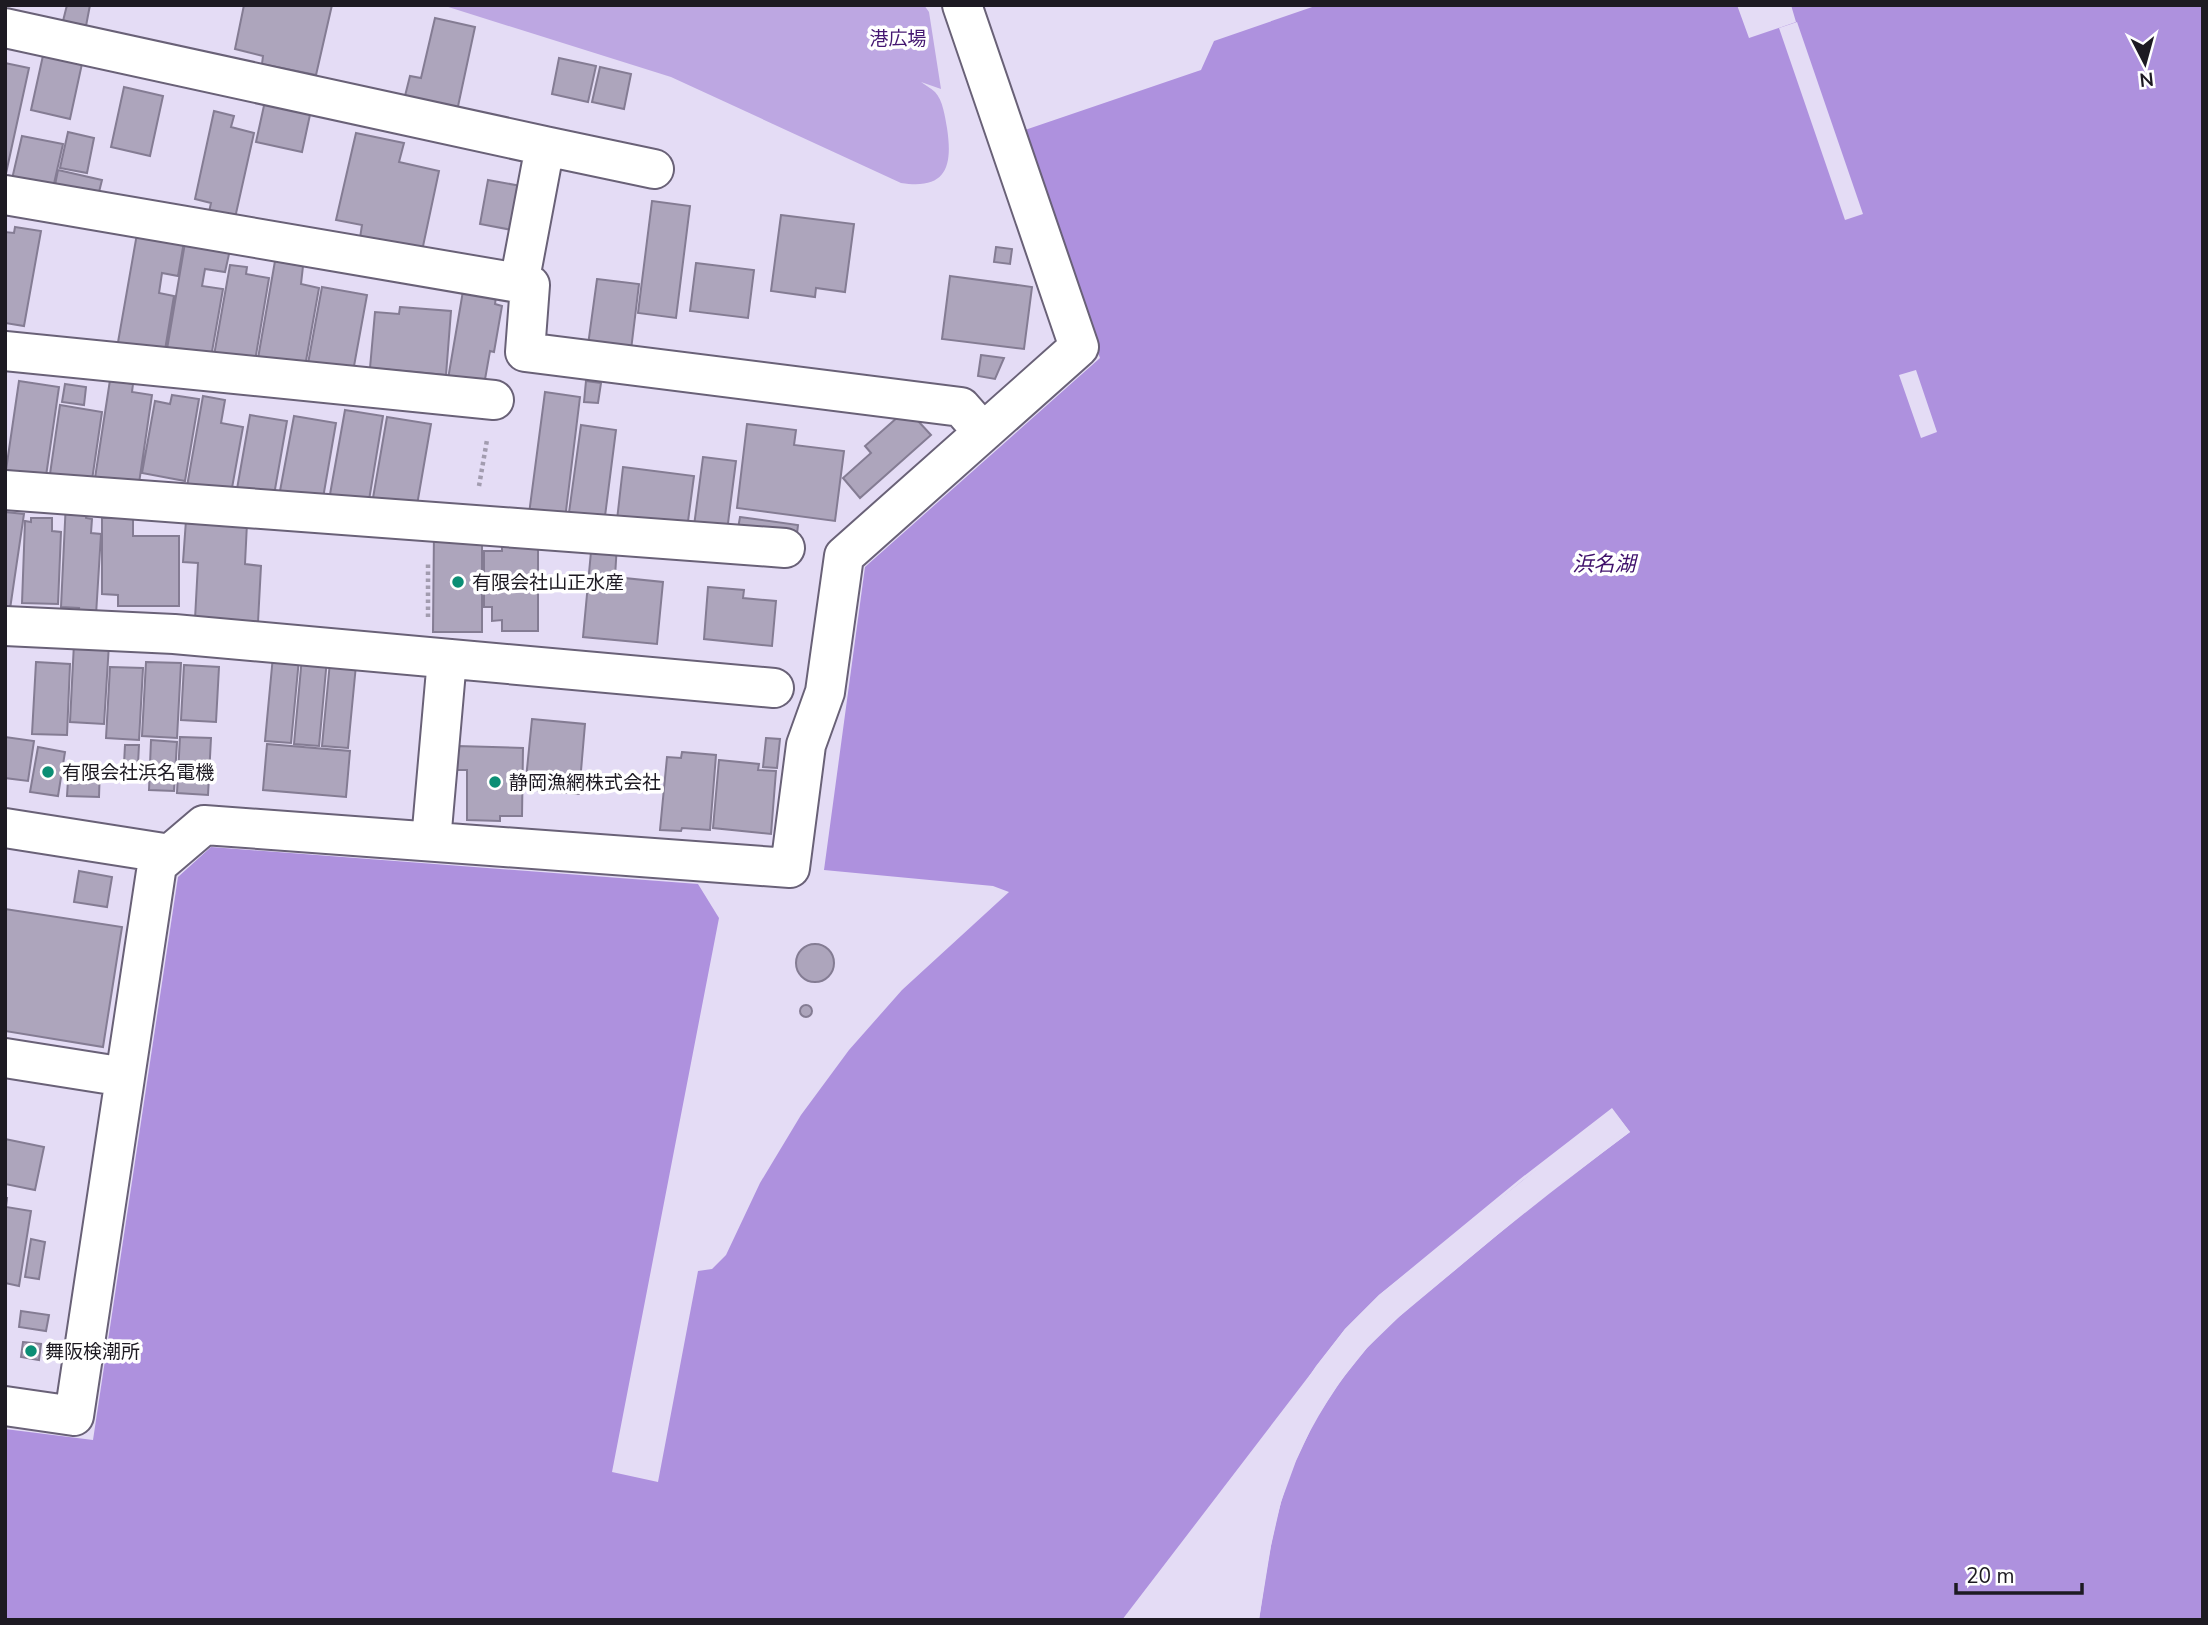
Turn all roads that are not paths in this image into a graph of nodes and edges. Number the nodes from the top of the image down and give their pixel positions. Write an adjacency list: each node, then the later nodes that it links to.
1 (962, 5): 9 (street)
2 (5, 28): 3 (street)
3 (545, 146): 4 (street); 6 (street)
4 (654, 169)
5 (5, 195): 6 (street)
6 (519, 284): 9 (street)
7 (5, 351): 8 (street)
8 (494, 400)
9 (983, 432): 16 (street)
10 (5, 490): 11 (street)
11 (785, 548)
12 (5, 626): 13 (street)
13 (438, 657): 14 (street); 16 (street)
14 (774, 688)
15 (5, 828): 17 (street)
16 (431, 841): 17 (street)
17 (170, 854): 19 (street)
18 (5, 1058): 19 (street)
19 (125, 1077): 20 (street)
20 (5, 1406)

